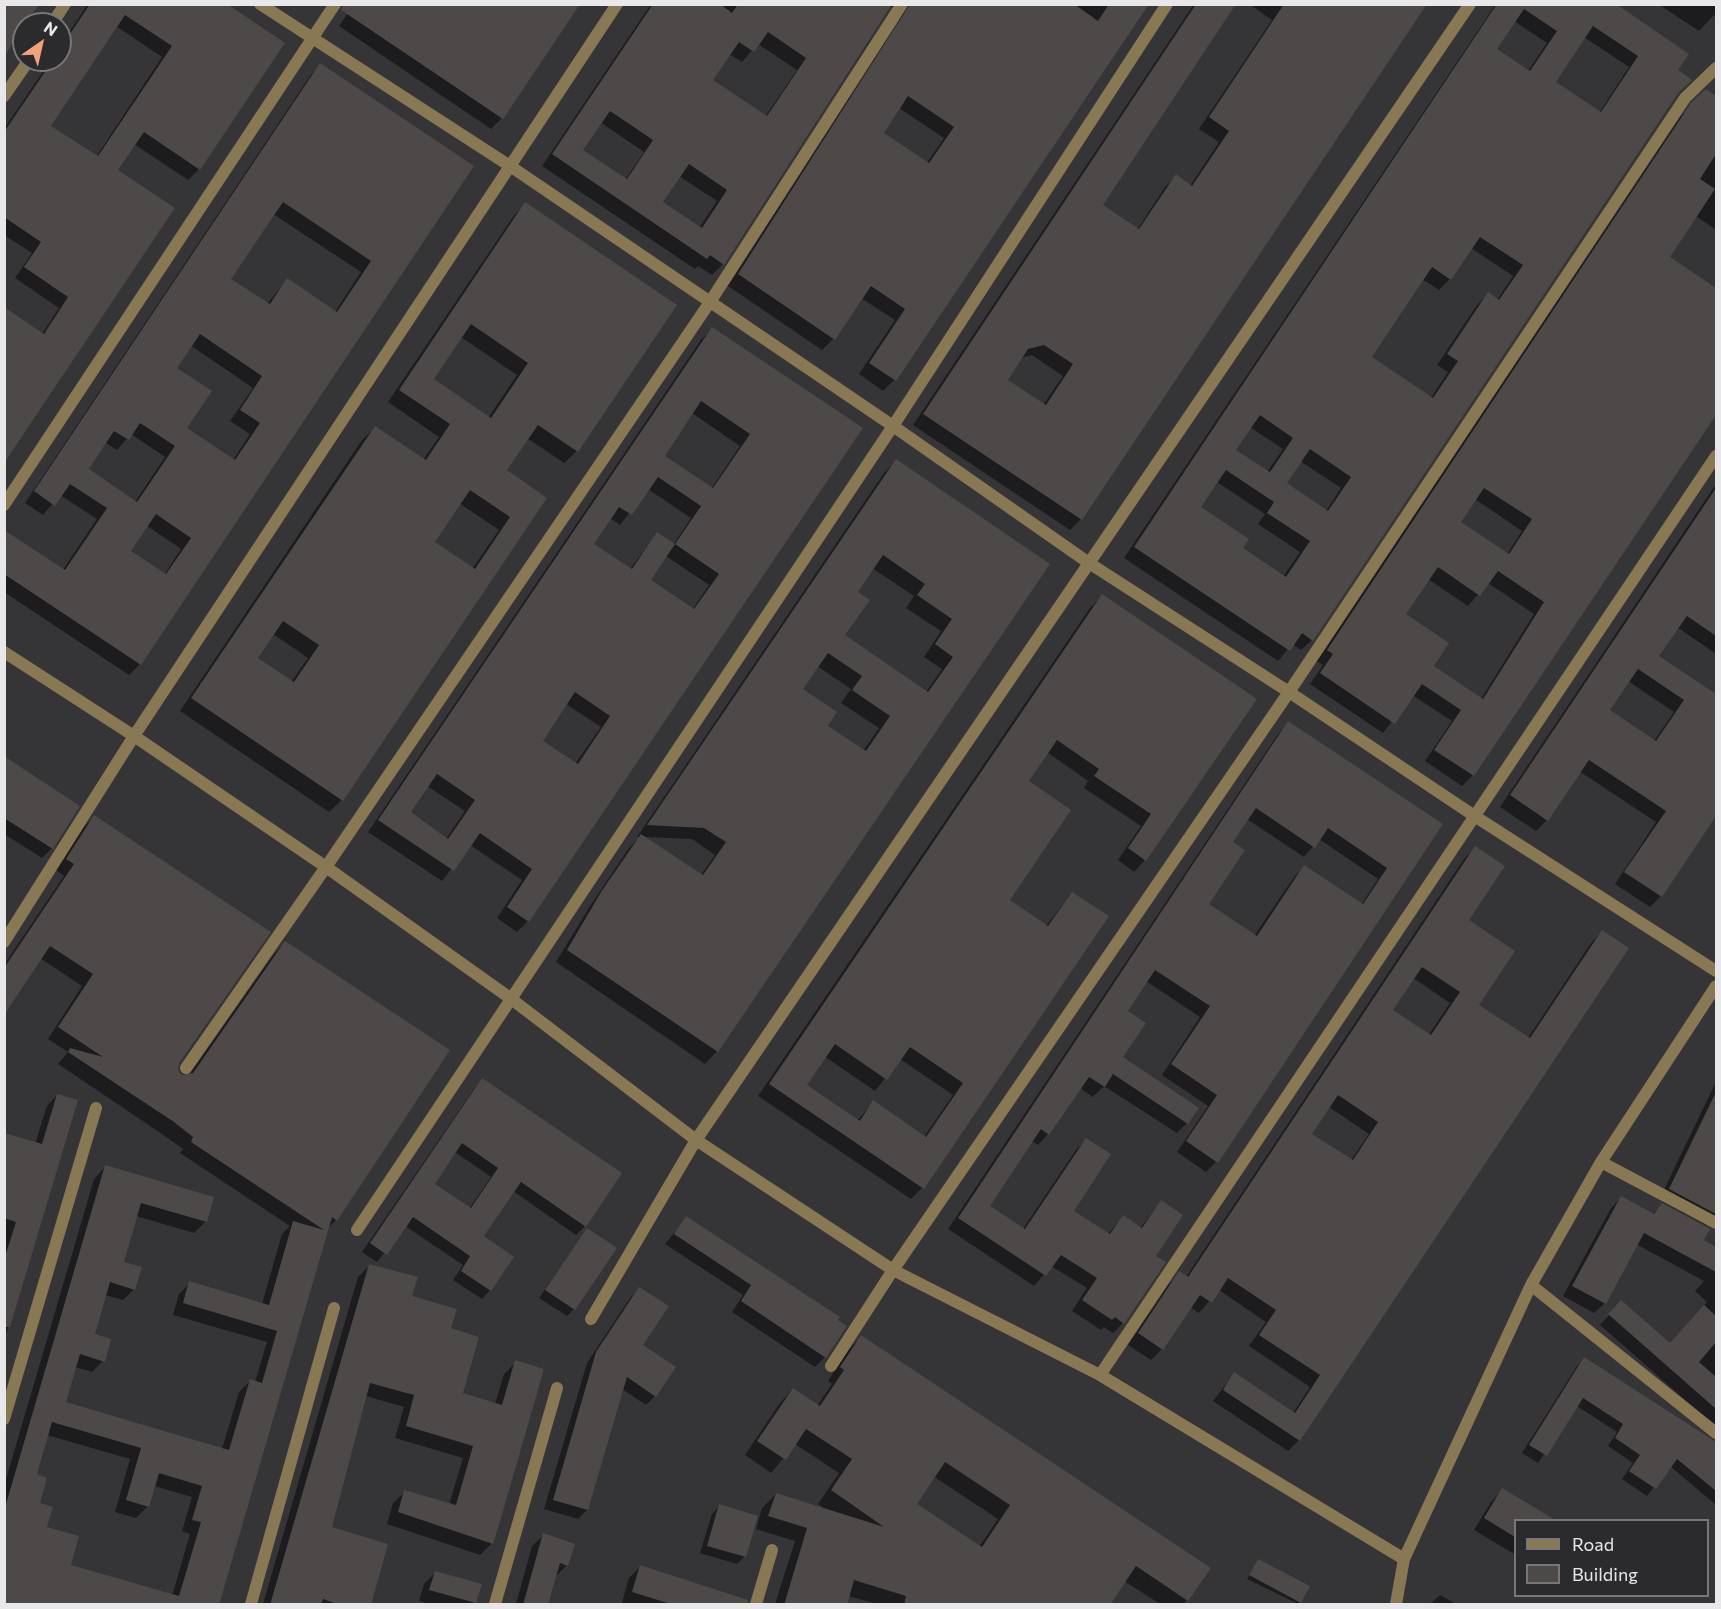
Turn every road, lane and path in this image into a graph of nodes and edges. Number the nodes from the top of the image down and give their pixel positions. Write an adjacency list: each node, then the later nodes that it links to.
1 (260, 4): 7 (street)
2 (336, 4): 7 (street)
3 (617, 4): 11 (street)
4 (902, 4): 12 (street)
5 (1167, 4): 13 (street)
6 (1470, 4): 16 (street)
7 (312, 39): 11 (street); 15 (street)
8 (1716, 68): 18 (street)
9 (20, 72): 10 (street)
10 (4, 96)
11 (510, 166): 12 (street); 19 (street)
12 (710, 302): 13 (street); 21 (street)
13 (893, 426): 16 (street); 25 (street)
14 (1716, 456): 20 (street)
15 (4, 505)
16 (1089, 563): 18 (street); 28 (street)
17 (4, 652): 19 (street)
18 (1289, 692): 20 (street); 32 (street)
19 (134, 736): 21 (street); 22 (street)
20 (1476, 818): 23 (street); 37 (street)
21 (326, 867): 25 (street); 26 (street)
22 (4, 942)
23 (1716, 971)
24 (1716, 986): 29 (street)
25 (510, 998): 28 (street); 31 (street)
26 (186, 1068)
27 (96, 1108): 39 (street)
28 (696, 1140): 32 (street); 35 (street)
29 (1601, 1162): 30 (street); 33 (street)
30 (1716, 1223)
31 (357, 1230)
32 (893, 1270): 36 (street); 37 (street)
33 (1531, 1286): 40 (street); 42 (street)
34 (334, 1308): 43 (street)
35 (591, 1319)
36 (831, 1366)
37 (1100, 1375): 42 (street)
38 (557, 1388): 44 (street)
39 (4, 1419)
40 (1716, 1433)
41 (772, 1550): 45 (street)
42 (1404, 1559): 46 (street)
43 (251, 1605)
44 (495, 1605)
45 (756, 1605)
46 (1396, 1605)

